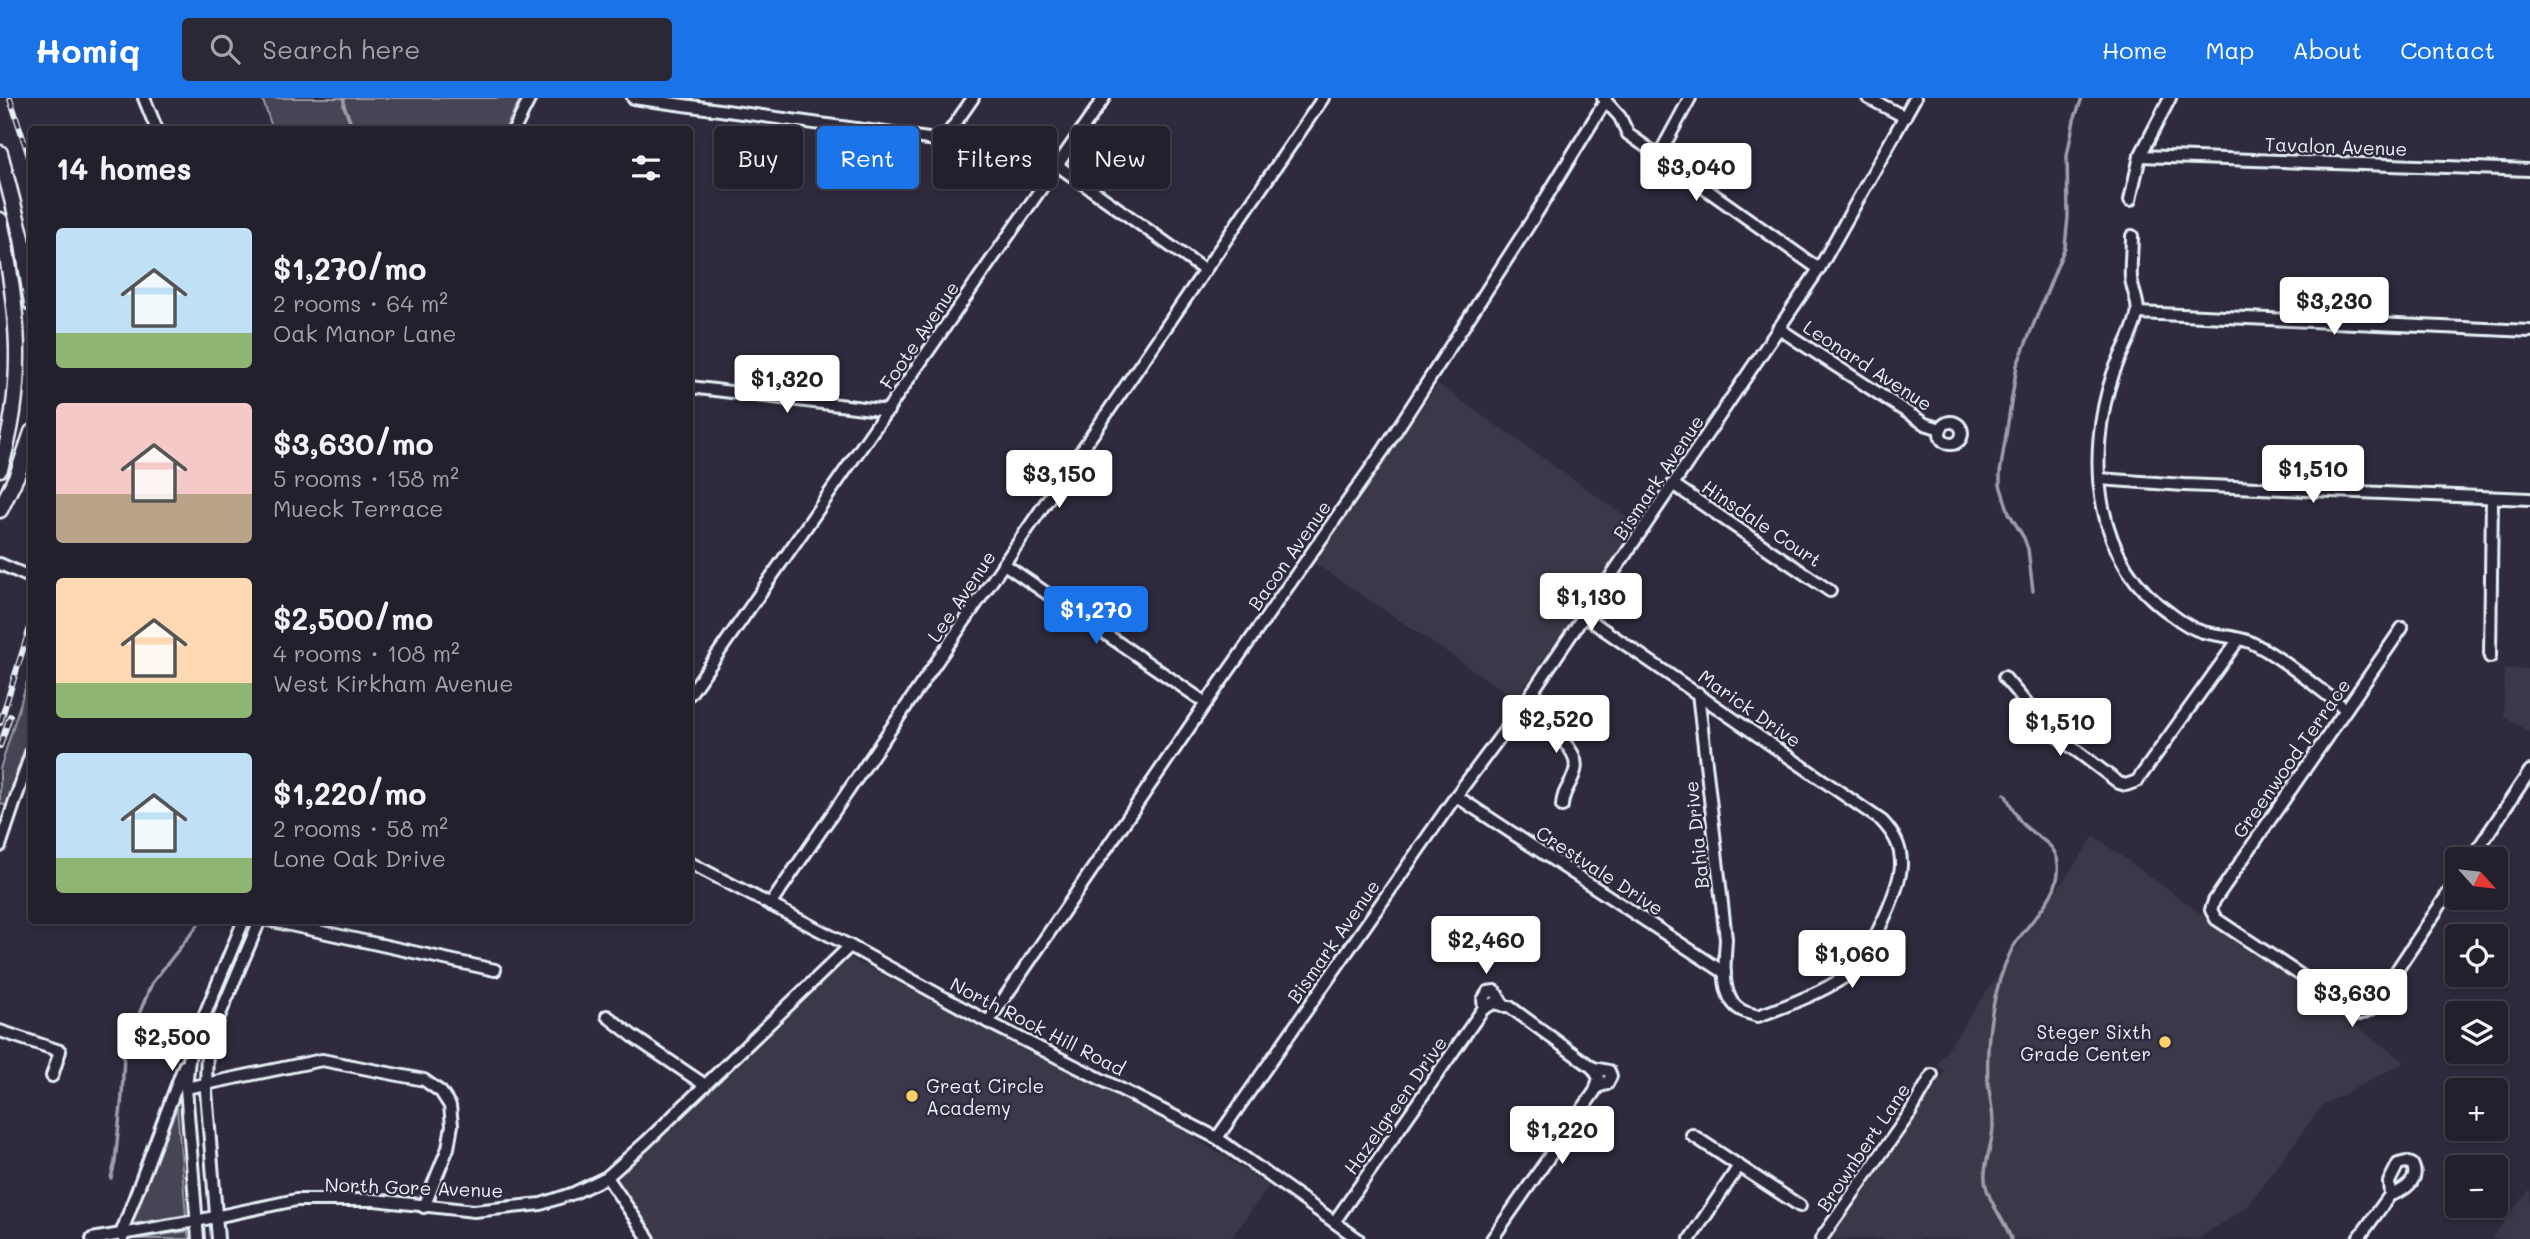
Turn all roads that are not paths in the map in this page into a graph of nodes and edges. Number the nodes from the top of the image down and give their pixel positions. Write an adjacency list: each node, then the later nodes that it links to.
1 (145, 98): 13 (street)
2 (530, 98): 14 (street)
3 (633, 98): 16 (street)
4 (973, 98): 15 (street)
5 (1104, 98): 20 (street, Foote Avenue)
6 (1324, 98): 26 (street, Lee Avenue)
7 (1690, 98): 19 (street)
8 (1868, 98): 12 (street)
9 (1915, 98): 12 (street, Bismark Avenue)
10 (2171, 98): 18 (street)
11 (1604, 99): 19 (street); 53 (street, Bacon Avenue)
12 (1905, 117): 27 (street, Bismark Avenue)
13 (156, 126)
14 (516, 126)
15 (953, 126)
16 (933, 140)
17 (0, 153): 28 (main road)
18 (2140, 156): 21 (street, Tavalon Avenue); 23 (street)
19 (1658, 158): 27 (street)
20 (1057, 165): 26 (street)
21 (2530, 170)
22 (1041, 189): 33 (street, Foote Avenue)
23 (2130, 200)
24 (0, 220): 36 (main road)
25 (2132, 236): 29 (street)
26 (1204, 270): 43 (street, Lee Avenue)
27 (1819, 270): 30 (street, Bismark Avenue)
28 (28, 277)
29 (2138, 313): 31 (street); 37 (street)
30 (1778, 328): 34 (street, Leonard Avenue); 38 (street, Bismark Avenue)
31 (2530, 331)
32 (693, 387): 33 (street)
33 (888, 411): 51 (street, Foote Avenue)
34 (1941, 429)
35 (28, 445): 41 (main road)
36 (0, 469)
37 (2099, 479): 39 (street); 48 (street)
38 (1674, 485): 45 (street, Hinsdale Court); 46 (street, Bismark Avenue)
39 (2492, 498): 40 (street); 49 (street)
40 (2530, 499)
41 (0, 510)
42 (0, 564): 44 (street)
43 (1004, 564): 53 (street); 64 (street, Lee Avenue)
44 (28, 576)
45 (1830, 591)
46 (1584, 615): 52 (street, Marick Drive); 55 (street, Bismark Avenue)
47 (2402, 628): 54 (street, Greenwood Terrace)
48 (2239, 639): 50 (street); 54 (street)
49 (2490, 657)
50 (2004, 677)
51 (693, 690)
52 (1698, 693): 70 (street, Bahia Drive); 70 (street, Marick Drive)
53 (1206, 703): 72 (street, Bacon Avenue)
54 (2346, 709): 63 (street, Greenwood Terrace)
55 (1520, 710): 58 (street, Bismark Avenue); 59 (street)
56 (28, 762): 60 (street)
57 (2530, 771): 61 (street)
58 (1456, 796): 70 (street, Crestvale Drive); 81 (street, Bismark Avenue)
59 (1563, 806)
60 (0, 846)
61 (2479, 847)
62 (693, 865): 64 (street, North Rock Hill Road)
63 (2445, 898)
64 (770, 905): 68 (street, North Rock Hill Road)
65 (242, 924): 74 (street)
66 (258, 924): 77 (street)
67 (286, 924): 69 (street)
68 (850, 946): 72 (street, North Rock Hill Road); 78 (street, North Gore Avenue)
69 (495, 970)
70 (1725, 974)
71 (607, 1016): 78 (street)
72 (988, 1022): 81 (street, North Rock Hill Road)
73 (0, 1031): 76 (street)
74 (190, 1050): 79 (street); 91 (street)
75 (1932, 1075): 99 (street, Brownbert Lane)
76 (52, 1076)
77 (207, 1082): 79 (street); 86 (street); 87 (street)
78 (705, 1085): 83 (street, North Gore Avenue)
79 (186, 1088): 89 (street)
80 (1692, 1135): 82 (street)
81 (1217, 1138): 88 (street, North Rock Hill Road)
82 (1739, 1166): 85 (street); 98 (street)
83 (607, 1177): 86 (street, North Gore Avenue); 95 (street)
84 (2390, 1195): 100 (street)
85 (1800, 1206)
86 (424, 1207): 87 (street, North Gore Avenue)
87 (216, 1217): 89 (street, North Gore Avenue); 94 (street)
88 (1335, 1221): 90 (street, North Rock Hill Road); 97 (street, Hazelgreen Drive)
89 (196, 1222): 91 (street, North Gore Avenue); 93 (street)
90 (1344, 1235): 96 (street, North Rock Hill Road)
91 (122, 1236): 92 (street, North Gore Avenue)
92 (92, 1239)
93 (198, 1239)
94 (218, 1239)
95 (649, 1239)
96 (1359, 1239)
97 (1492, 1239)
98 (1690, 1239)
99 (1821, 1239)
100 (2358, 1239)

